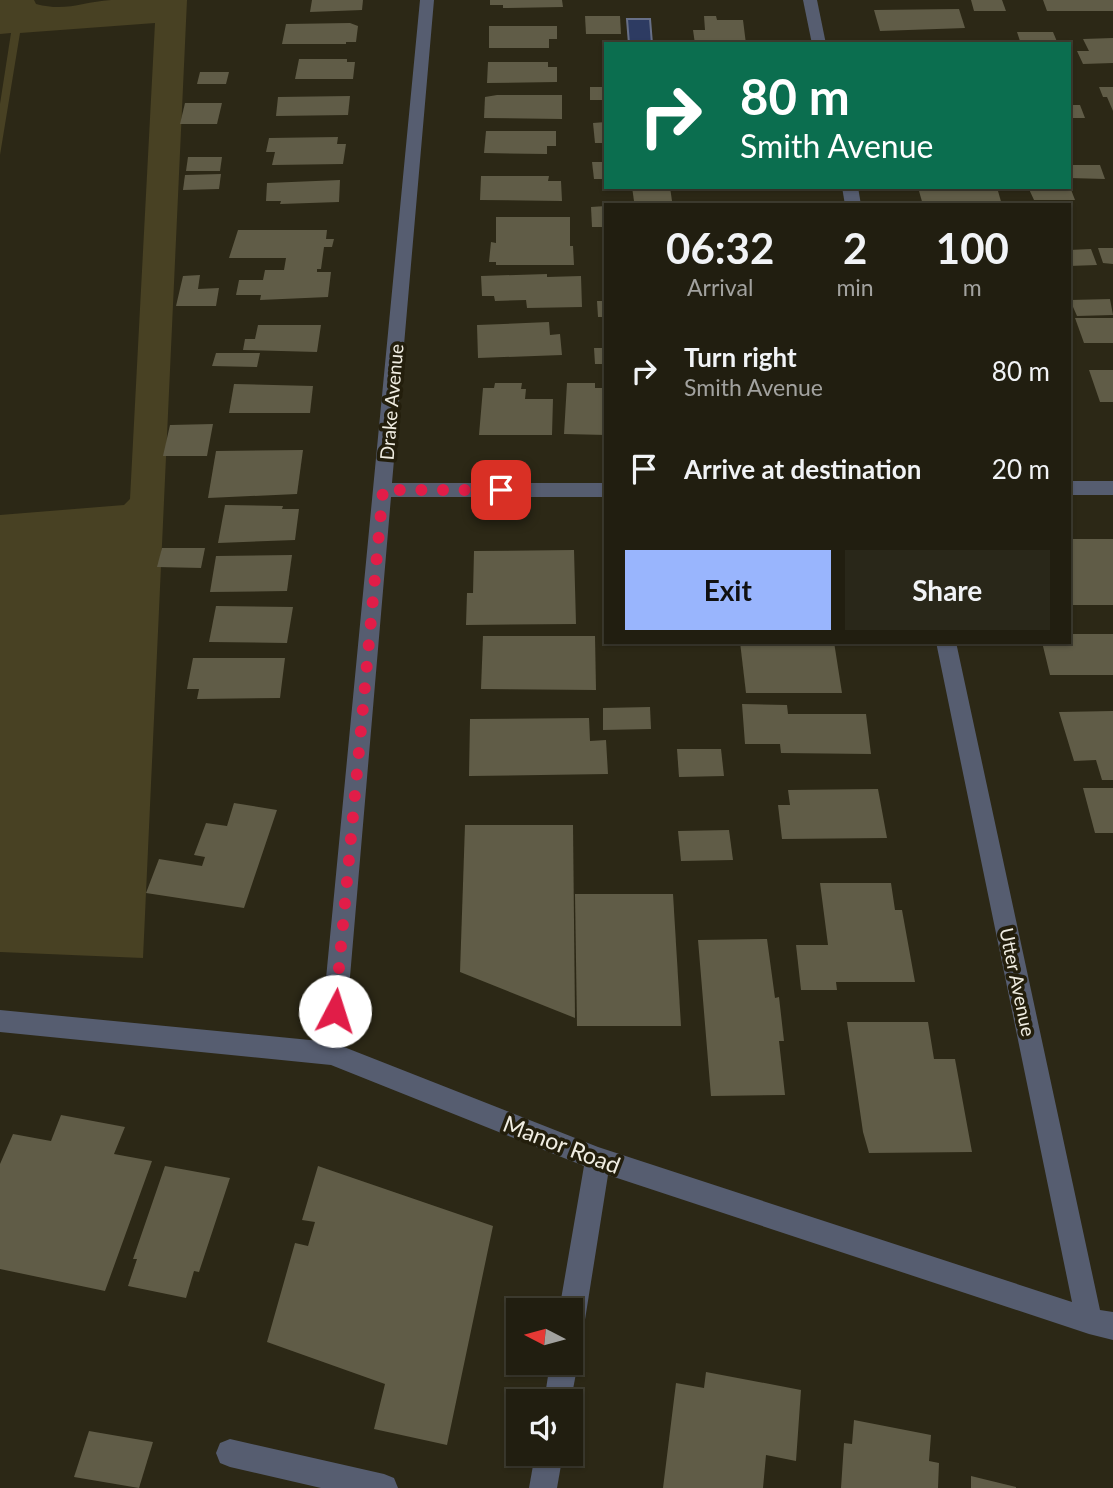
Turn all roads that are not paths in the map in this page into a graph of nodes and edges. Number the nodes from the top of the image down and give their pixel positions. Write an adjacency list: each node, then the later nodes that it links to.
1 (426, 0): 7 (street, Drake Avenue)
2 (810, 0): 3 (street)
3 (819, 42)
4 (1071, 488): 5 (street)
5 (1113, 488)
6 (604, 489): 7 (street)
7 (383, 490): 10 (street, Drake Avenue)
8 (946, 644): 13 (street, Utter Avenue)
9 (0, 1021): 10 (street, Manor Road)
10 (331, 1054): 11 (street, Manor Road)
11 (598, 1159): 12 (street); 13 (street, Manor Road)
12 (575, 1298)
13 (1101, 1323)
14 (230, 1453): 16 (street)
15 (547, 1466): 17 (street)
16 (384, 1488)
17 (543, 1488)

